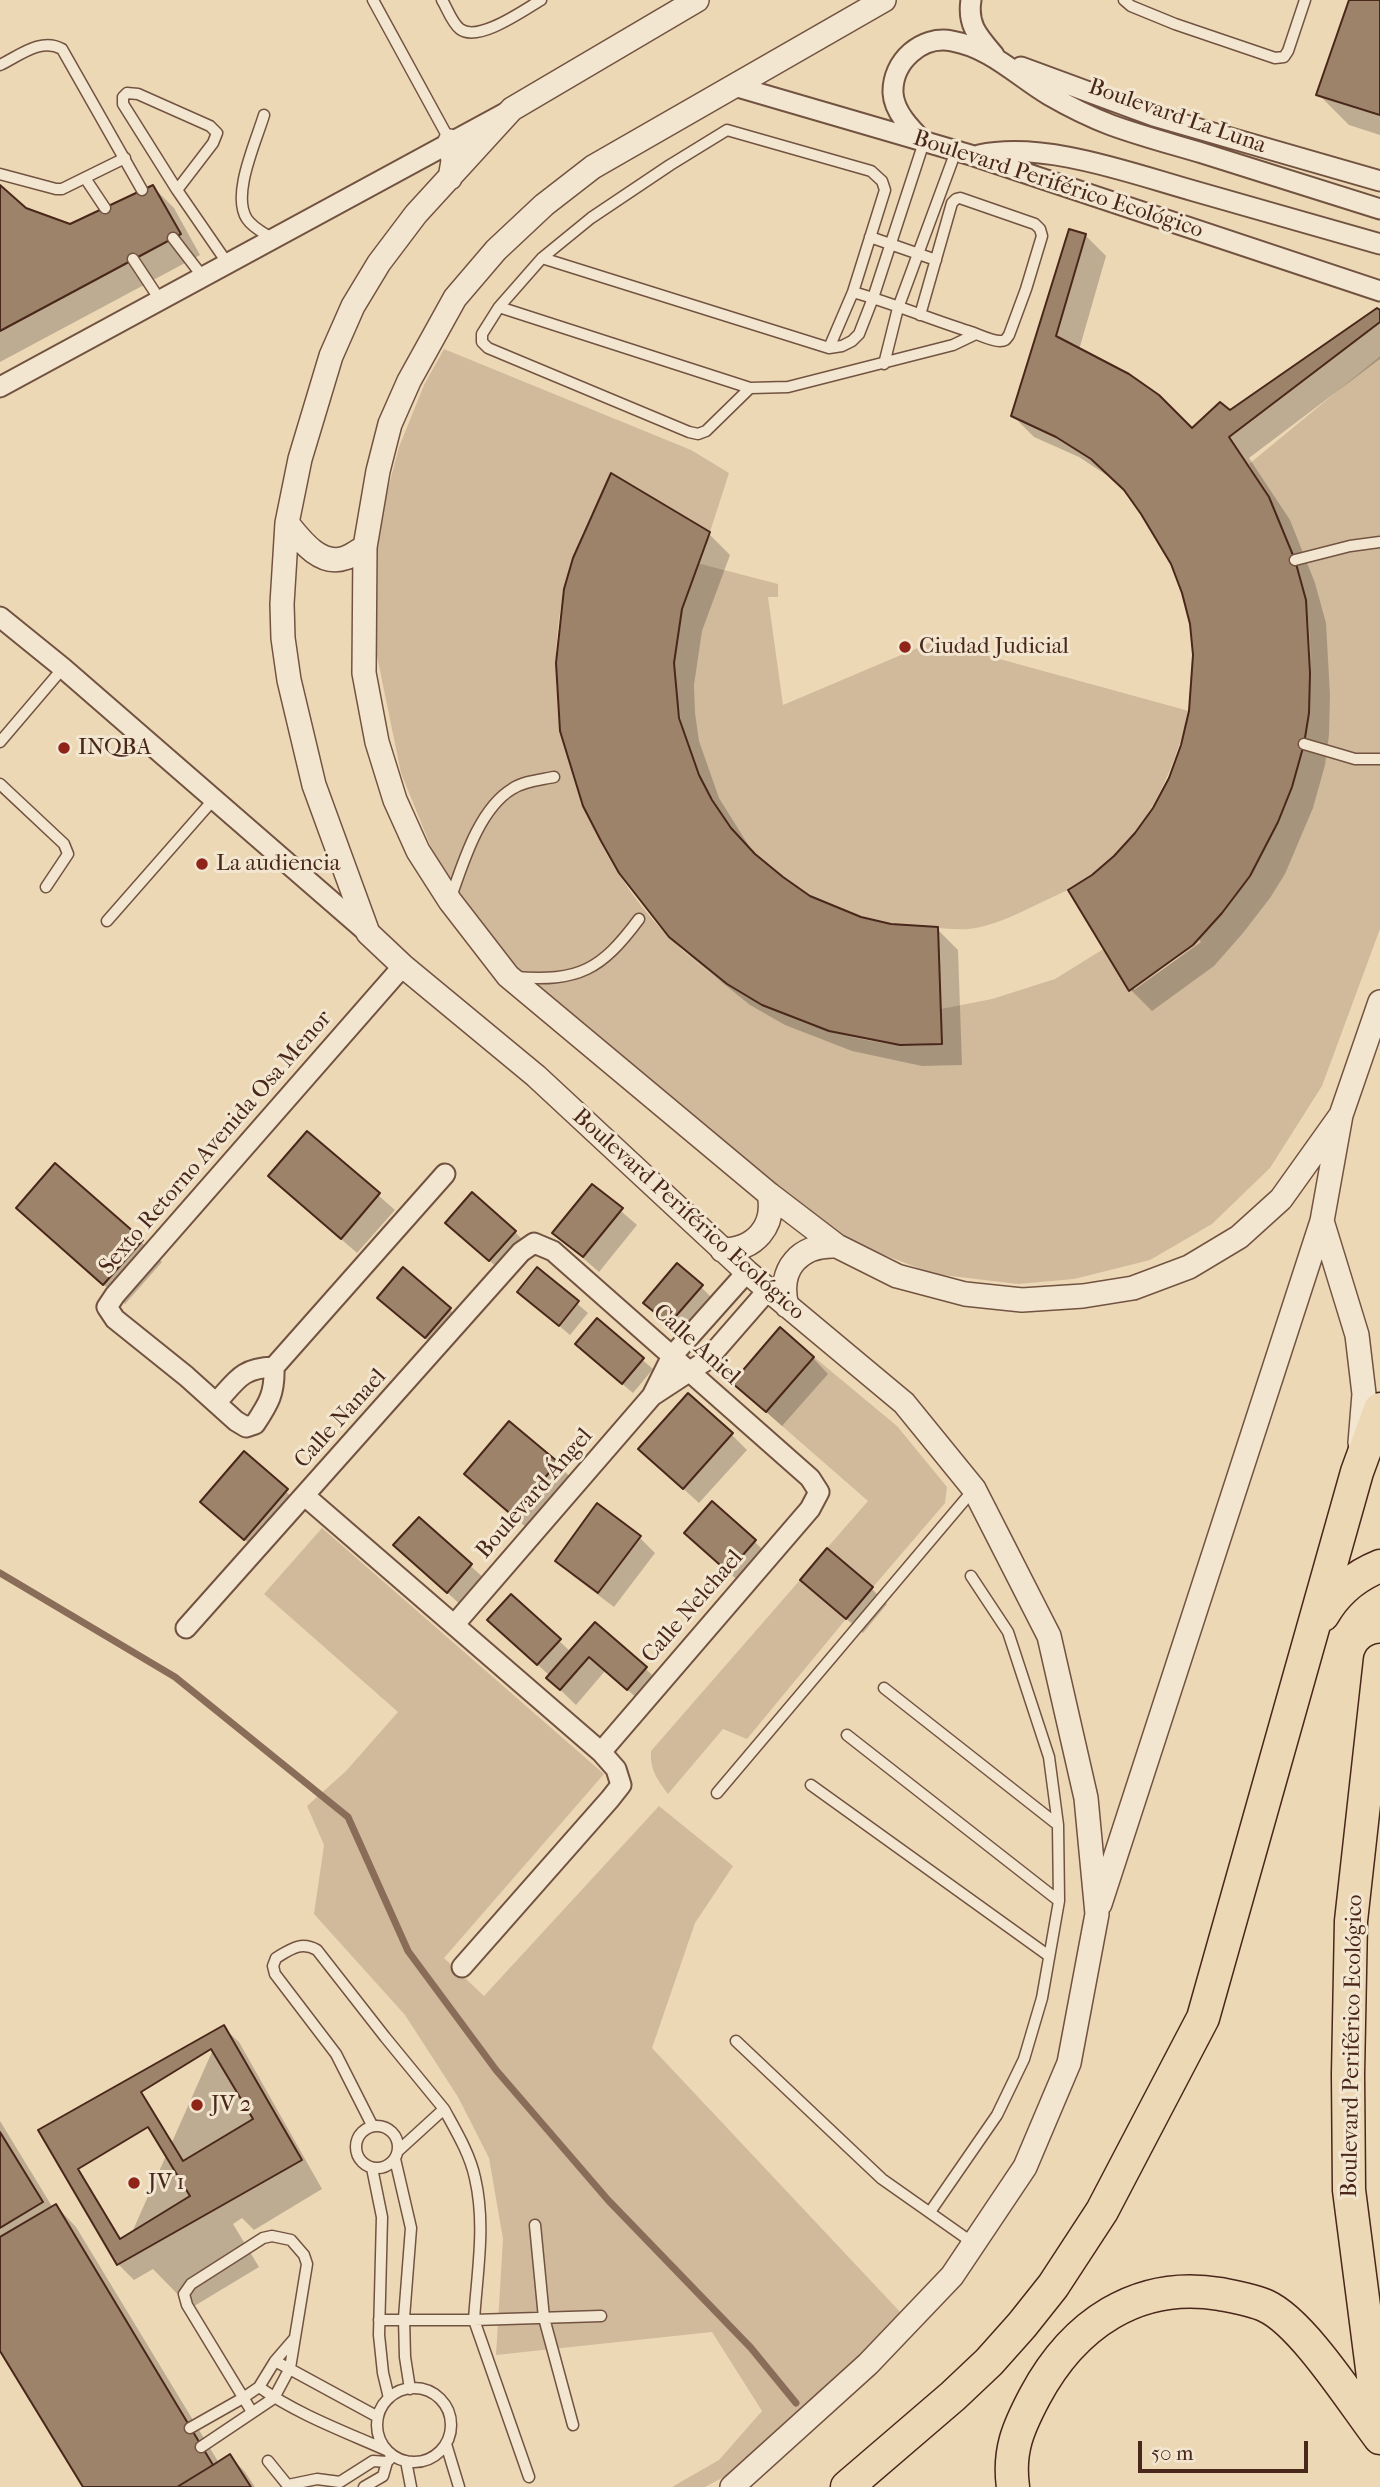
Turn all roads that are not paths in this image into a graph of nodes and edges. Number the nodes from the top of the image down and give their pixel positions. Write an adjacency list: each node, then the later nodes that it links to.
1 (373, 0): 14 (lane)
2 (442, 0): 3 (lane)
3 (541, 0)
4 (697, 0): 12 (street, Boulevard Periférico Ecológico)
5 (884, 0): 11 (street)
6 (971, 0): 9 (street)
7 (1124, 0): 8 (lane)
8 (1305, 0)
9 (996, 57): 15 (street, Boulevard La Luna); 21 (street); 25 (street, Boulevard La Luna)
10 (0, 65): 17 (lane)
11 (734, 86): 15 (street, Boulevard Periférico Ecológico); 51 (street)
12 (512, 109): 14 (street); 20 (street, Boulevard Periférico Ecológico)
13 (264, 115): 28 (lane)
14 (450, 141): 20 (street); 28 (street)
15 (924, 142): 16 (street, Boulevard Periférico Ecológico); 29 (lane)
16 (965, 153): 30 (street); 31 (lane); 37 (street, Boulevard Periférico Ecológico)
17 (125, 159): 19 (lane); 22 (lane)
18 (0, 174): 19 (lane)
19 (85, 178): 24 (lane)
20 (450, 178): 49 (street, Boulevard Periférico Ecológico)
21 (1380, 181)
22 (142, 190)
23 (177, 190): 23 (lane); 35 (lane)
24 (105, 208)
25 (1380, 209)
26 (870, 237): 29 (lane); 32 (lane); 38 (lane)
27 (173, 238): 36 (lane)
28 (273, 239): 35 (street)
29 (891, 244): 31 (lane); 39 (lane)
30 (1380, 244)
31 (918, 253): 34 (lane); 42 (lane)
32 (542, 258): 41 (lane); 45 (lane)
33 (133, 260): 40 (lane)
34 (936, 260): 43 (lane); 44 (lane)
35 (228, 264): 36 (street)
36 (203, 277): 40 (street)
37 (1380, 291)
38 (853, 292): 39 (lane); 45 (lane)
39 (873, 298): 42 (lane); 45 (lane)
40 (160, 300): 47 (street)
41 (499, 307): 48 (lane); 48 (lane)
42 (898, 308): 43 (lane); 46 (lane)
43 (920, 315): 44 (lane)
44 (976, 334): 46 (lane)
45 (829, 348)
46 (884, 364): 48 (lane)
47 (0, 387)
48 (750, 388)
49 (287, 523): 51 (street); 65 (street, Boulevard Periférico Ecológico)
50 (1380, 542): 52 (lane)
51 (365, 547): 62 (street)
52 (1295, 560)
53 (3, 626): 54 (street)
54 (63, 668): 55 (lane); 60 (street)
55 (0, 742)
56 (1304, 744): 57 (lane)
57 (1380, 759)
58 (554, 777): 62 (lane)
59 (0, 784): 61 (lane)
60 (214, 799): 64 (lane); 65 (street)
61 (46, 887)
62 (450, 901): 67 (street)
63 (639, 919): 67 (lane)
64 (107, 921)
65 (368, 933): 66 (street, Boulevard Periférico Ecológico)
66 (403, 966): 75 (street, Boulevard Periférico Ecológico); 83 (street, Sexto Retorno Avenida Osa Menor)
67 (508, 976): 71 (street)
68 (1380, 1002): 69 (street)
69 (1340, 1115): 72 (street); 74 (street)
70 (445, 1174): 80 (street)
71 (769, 1194): 74 (street); 75 (street)
72 (1322, 1221): 85 (street); 102 (street)
73 (534, 1244): 79 (street, Calle Aniel); 88 (street, Calle Nanael)
74 (837, 1246): 78 (street)
75 (722, 1250): 76 (street, Boulevard Periférico Ecológico)
76 (747, 1272): 77 (street, Boulevard Periférico Ecológico); 79 (street, Boulevard Ángel)
77 (768, 1290): 78 (street, Boulevard Periférico Ecológico); 81 (street, Boulevard Ángel)
78 (786, 1306): 86 (street, Boulevard Periférico Ecológico)
79 (672, 1356): 81 (street, Calle Aniel); 82 (street, Boulevard Ángel)
80 (274, 1367): 83 (street); 83 (street, Sexto Retorno Avenida Osa Menor)
81 (690, 1373): 82 (street, Boulevard Ángel); 87 (street, Calle Aniel)
82 (652, 1396): 91 (street, Boulevard Ángel)
83 (216, 1403)
84 (1380, 1409): 85 (highway)
85 (1357, 1472): 93 (highway)
86 (974, 1489): 99 (lane); 102 (street, Boulevard Periférico Ecológico)
87 (819, 1492): 97 (street, Calle Nelchael)
88 (305, 1496): 91 (street); 92 (street, Calle Nanael)
89 (1380, 1566): 93 (highway)
90 (971, 1576): 100 (lane)
91 (454, 1625): 97 (street)
92 (186, 1628)
93 (1314, 1631): 144 (highway)
94 (1380, 1660): 130 (highway, Boulevard Periférico Ecológico)
95 (884, 1688): 100 (lane)
96 (847, 1735): 101 (lane)
97 (601, 1752): 104 (street)
98 (811, 1784): 103 (lane)
99 (717, 1793)
100 (1059, 1825): 101 (lane)
101 (1059, 1901): 103 (lane)
102 (1097, 1914): 112 (street, Boulevard Periférico Ecológico)
103 (1049, 1956): 110 (lane)
104 (461, 1967)
105 (736, 2041): 110 (lane)
106 (444, 2109): 107 (lane); 108 (lane); 116 (lane)
107 (372, 2125): 108 (lane); 109 (lane)
108 (396, 2155): 109 (lane); 114 (lane)
109 (372, 2168): 117 (lane)
110 (930, 2213): 112 (lane)
111 (535, 2225): 115 (lane)
112 (974, 2244): 143 (street, Boulevard Periférico Ecológico)
113 (601, 2316): 115 (lane)
114 (404, 2318): 116 (lane); 117 (lane); 122 (lane)
115 (544, 2318): 116 (lane); 128 (lane)
116 (474, 2319): 137 (lane)
117 (379, 2320): 125 (lane)
118 (294, 2339): 119 (lane); 120 (lane); 123 (lane)
119 (275, 2361): 120 (lane); 121 (lane)
120 (290, 2368): 124 (lane); 127 (lane)
121 (259, 2387): 123 (lane); 124 (lane)
122 (410, 2389): 125 (lane); 132 (lane)
123 (243, 2398): 126 (lane); 129 (lane)
124 (274, 2398): 126 (lane); 134 (lane)
125 (389, 2398): 127 (lane)
126 (252, 2412): 133 (lane)
127 (377, 2417): 134 (lane)
128 (573, 2426)
129 (190, 2428)
130 (1380, 2431)
131 (1380, 2438): 145 (highway)
132 (446, 2444): 136 (lane); 142 (lane)
133 (201, 2447)
134 (389, 2456): 136 (lane); 138 (lane); 140 (lane)
135 (268, 2461): 139 (lane)
136 (406, 2461): 141 (lane)
137 (529, 2477)
138 (342, 2484): 139 (lane)
139 (288, 2486)
140 (364, 2487)
141 (411, 2487)
142 (459, 2487)
143 (733, 2487)
144 (847, 2487)
145 (1013, 2487)

